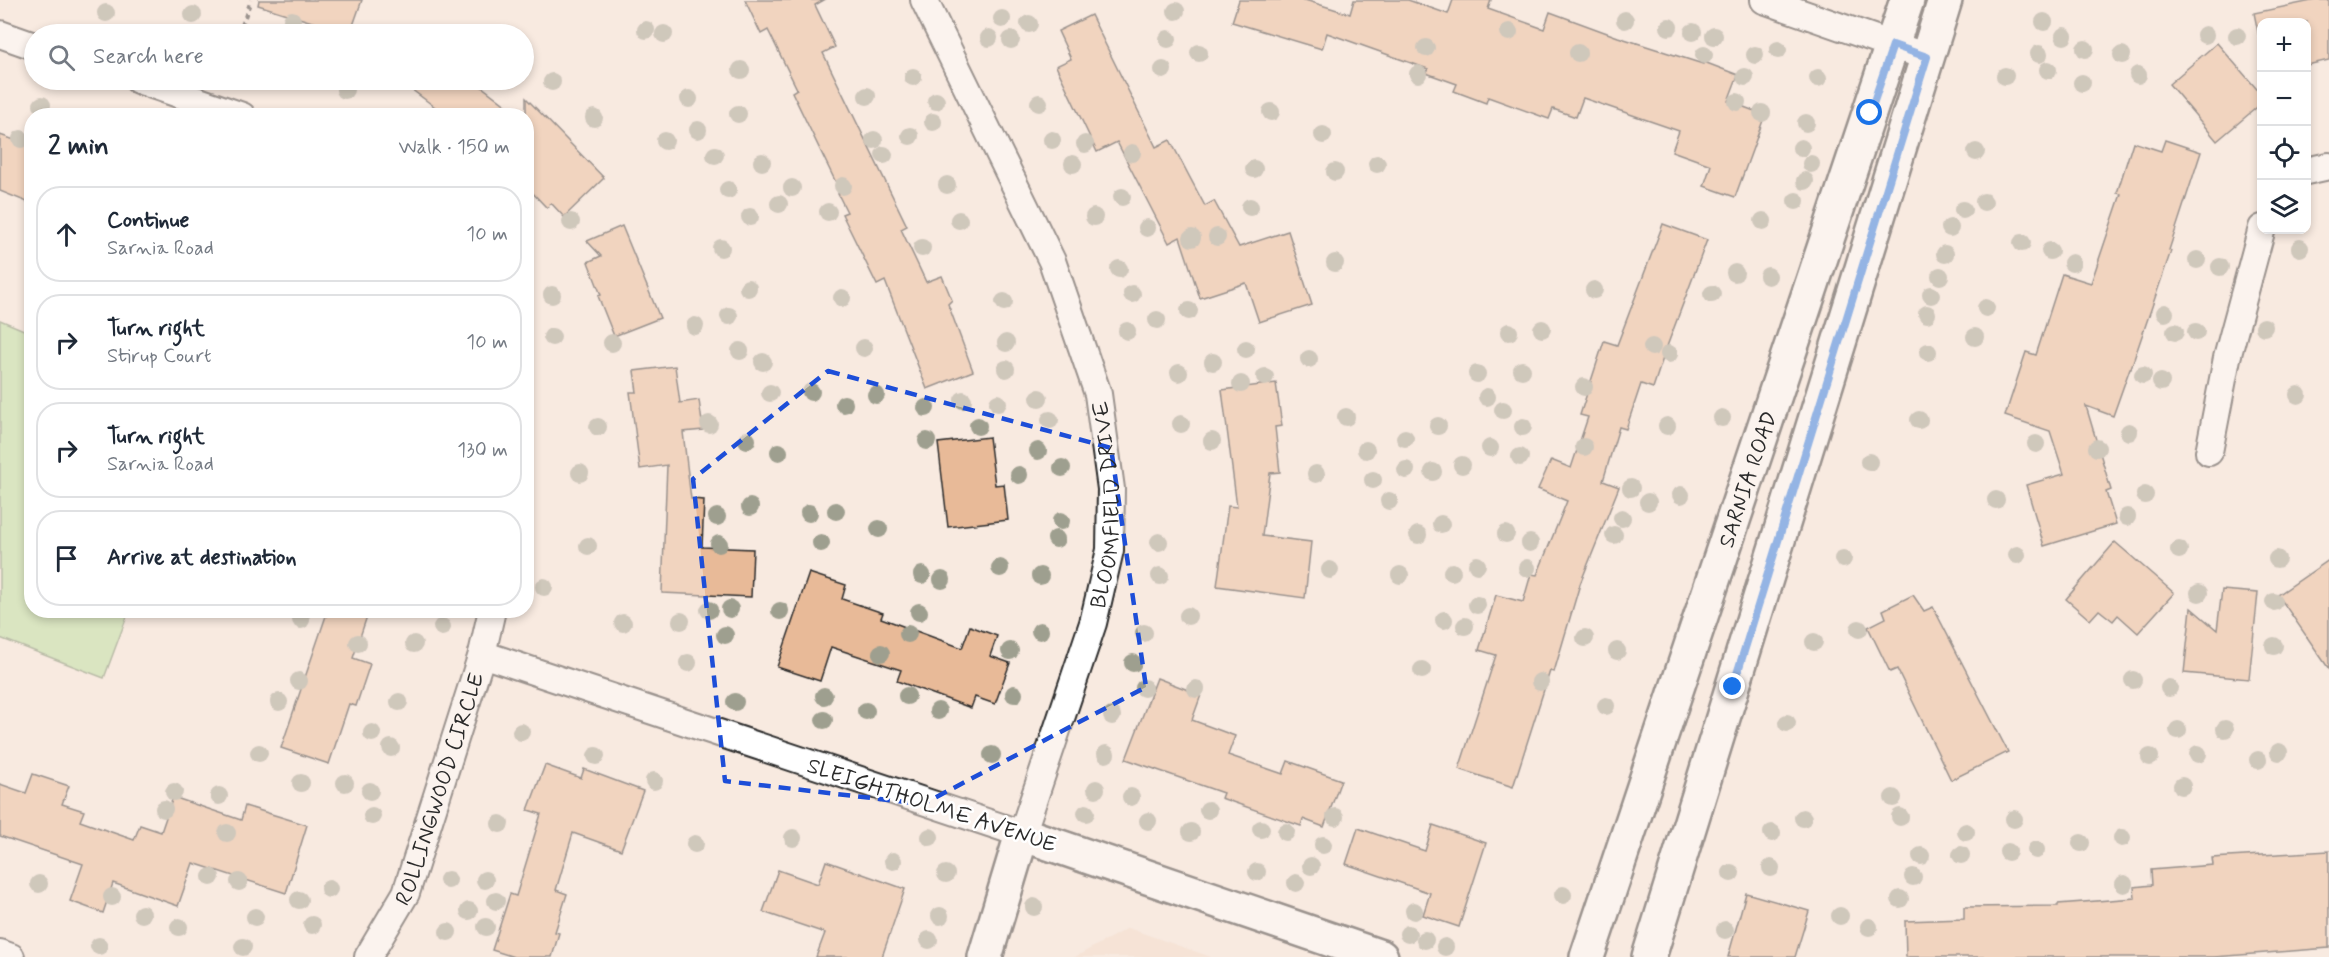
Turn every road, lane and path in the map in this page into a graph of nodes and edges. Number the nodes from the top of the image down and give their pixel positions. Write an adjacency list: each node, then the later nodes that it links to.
1 (251, 0): 6 (path)
2 (924, 0): 19 (street, BLOOMFIELD DRIVE)
3 (1764, 0): 9 (street)
4 (1907, 0): 9 (main road, SARNIA ROAD)
5 (1945, 0): 10 (main road, SARNIA ROAD)
6 (243, 24)
7 (0, 34): 8 (street)
8 (24, 42)
9 (1893, 45): 10 (street); 25 (main road, SARNIA ROAD)
10 (1927, 57): 26 (main road, SARNIA ROAD)
11 (167, 90): 12 (street)
12 (219, 108)
13 (2329, 166): 14 (street)
14 (2311, 170)
15 (2260, 234): 16 (street)
16 (2210, 452)
17 (490, 618): 18 (street, ROLLINGWOOD CIRCLE)
18 (482, 654): 19 (street, SLEIGHTHOLME AVENUE); 22 (street, ROLLINGWOOD CIRCLE)
19 (1022, 834): 23 (main road, BLOOMFIELD DRIVE); 24 (main road, SLEIGHTHOLME AVENUE)
20 (0, 953): 21 (street)
21 (11, 957)
22 (368, 957)
23 (985, 957)
24 (1381, 957)
25 (1587, 957)
26 (1649, 957)

